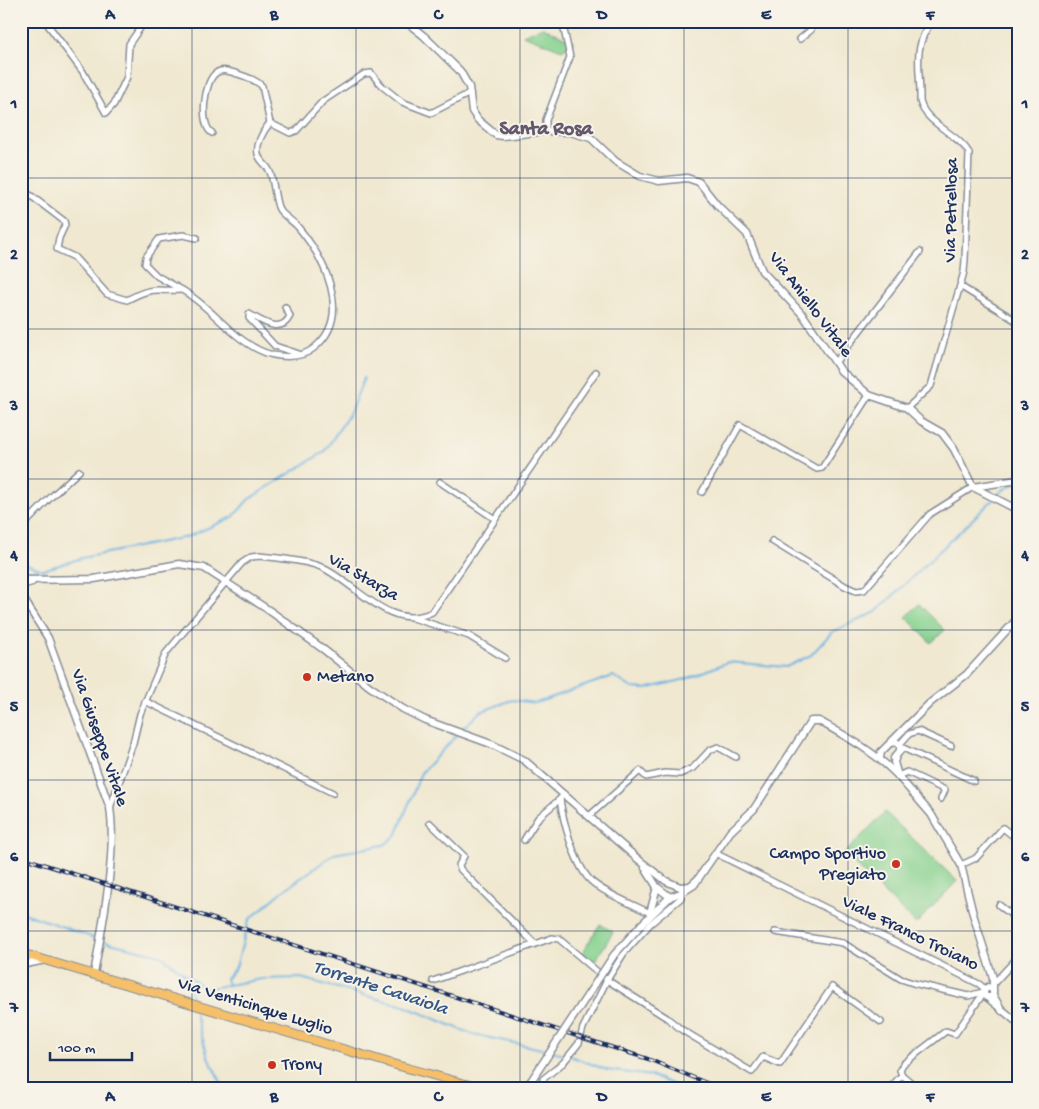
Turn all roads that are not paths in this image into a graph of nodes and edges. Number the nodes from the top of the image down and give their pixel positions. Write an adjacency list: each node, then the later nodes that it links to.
1 (45, 21): 2 (street)
2 (145, 21)
3 (405, 21): 8 (street, Via Aniello Vitale)
4 (562, 21): 10 (street)
5 (810, 21): 7 (street)
6 (932, 21): 15 (street, Via Petrellosa)
7 (800, 39)
8 (470, 93): 9 (street); 10 (street, Via Aniello Vitale)
9 (270, 123): 11 (street); 19 (street)
10 (546, 131): 20 (street, Via Aniello Vitale)
11 (212, 133)
12 (21, 192): 16 (street)
13 (197, 238): 16 (street)
14 (920, 252): 20 (street)
15 (960, 286): 18 (street); 23 (street, Via Petrellosa)
16 (182, 290): 19 (street)
17 (285, 307): 19 (street)
18 (1018, 322)
19 (299, 354)
20 (835, 363): 22 (street, Via Aniello Vitale)
21 (596, 372): 30 (street, Via Starza)
22 (869, 395): 23 (street, Via Aniello Vitale); 28 (street)
23 (907, 408): 27 (street, Via Aniello Vitale)
24 (79, 472): 31 (street)
25 (1018, 480): 27 (street)
26 (440, 482): 30 (street)
27 (976, 486): 29 (street); 32 (street)
28 (702, 492)
29 (1018, 510)
30 (496, 519): 38 (street, Via Starza)
31 (21, 528)
32 (772, 541)
33 (21, 575): 35 (street)
34 (21, 580): 35 (street)
35 (38, 580): 36 (street); 37 (street)
36 (226, 581): 38 (street, Via Starza); 41 (street, Via Starza); 51 (street)
37 (22, 596): 53 (street, Via Giuseppe Vitale)
38 (410, 618): 40 (street)
39 (1018, 618): 42 (street)
40 (505, 658)
41 (145, 701): 50 (street); 53 (street, Via Starza)
42 (899, 746): 43 (street); 45 (street); 47 (street); 48 (street); 49 (street)
43 (951, 746)
44 (866, 748): 45 (street); 47 (street); 58 (street)
45 (884, 749): 47 (street)
46 (736, 756): 54 (street)
47 (882, 760): 48 (street)
48 (898, 776): 52 (street); 60 (street)
49 (974, 781)
50 (333, 793)
51 (562, 796): 54 (street); 56 (street); 67 (street)
52 (941, 799)
53 (110, 808): 75 (street, Via Giuseppe Vitale)
54 (590, 816): 59 (street)
55 (430, 823): 70 (street)
56 (524, 840)
57 (1018, 840): 60 (street)
58 (715, 853): 63 (street); 78 (street, Viale Franco Troiano)
59 (639, 860): 61 (street); 62 (street)
60 (961, 865): 78 (street)
61 (666, 881): 62 (street); 63 (street); 64 (street)
62 (657, 887): 64 (street); 67 (street)
63 (682, 889): 64 (street); 65 (street)
64 (670, 897): 65 (street); 67 (street)
65 (674, 905): 76 (street)
66 (999, 905): 68 (street)
67 (649, 914): 83 (street, bridge)
68 (1018, 920)
69 (775, 932): 78 (street)
70 (535, 944): 76 (street); 77 (street)
71 (21, 953): 73 (main road, Via Venticinque Luglio)
72 (1018, 956): 78 (street)
73 (45, 960): 74 (street); 75 (main road, Via Venticinque Luglio)
74 (21, 968)
75 (94, 974): 84 (main road, Via Venticinque Luglio)
76 (607, 980): 79 (street); 82 (street)
77 (433, 981)
78 (988, 992): 80 (street); 81 (street)
79 (881, 1022)
80 (1018, 1023)
81 (902, 1074): 86 (street); 87 (street)
82 (543, 1079)
83 (531, 1084): 85 (street)
84 (480, 1088)
85 (525, 1088)
86 (890, 1088)
87 (918, 1088)

